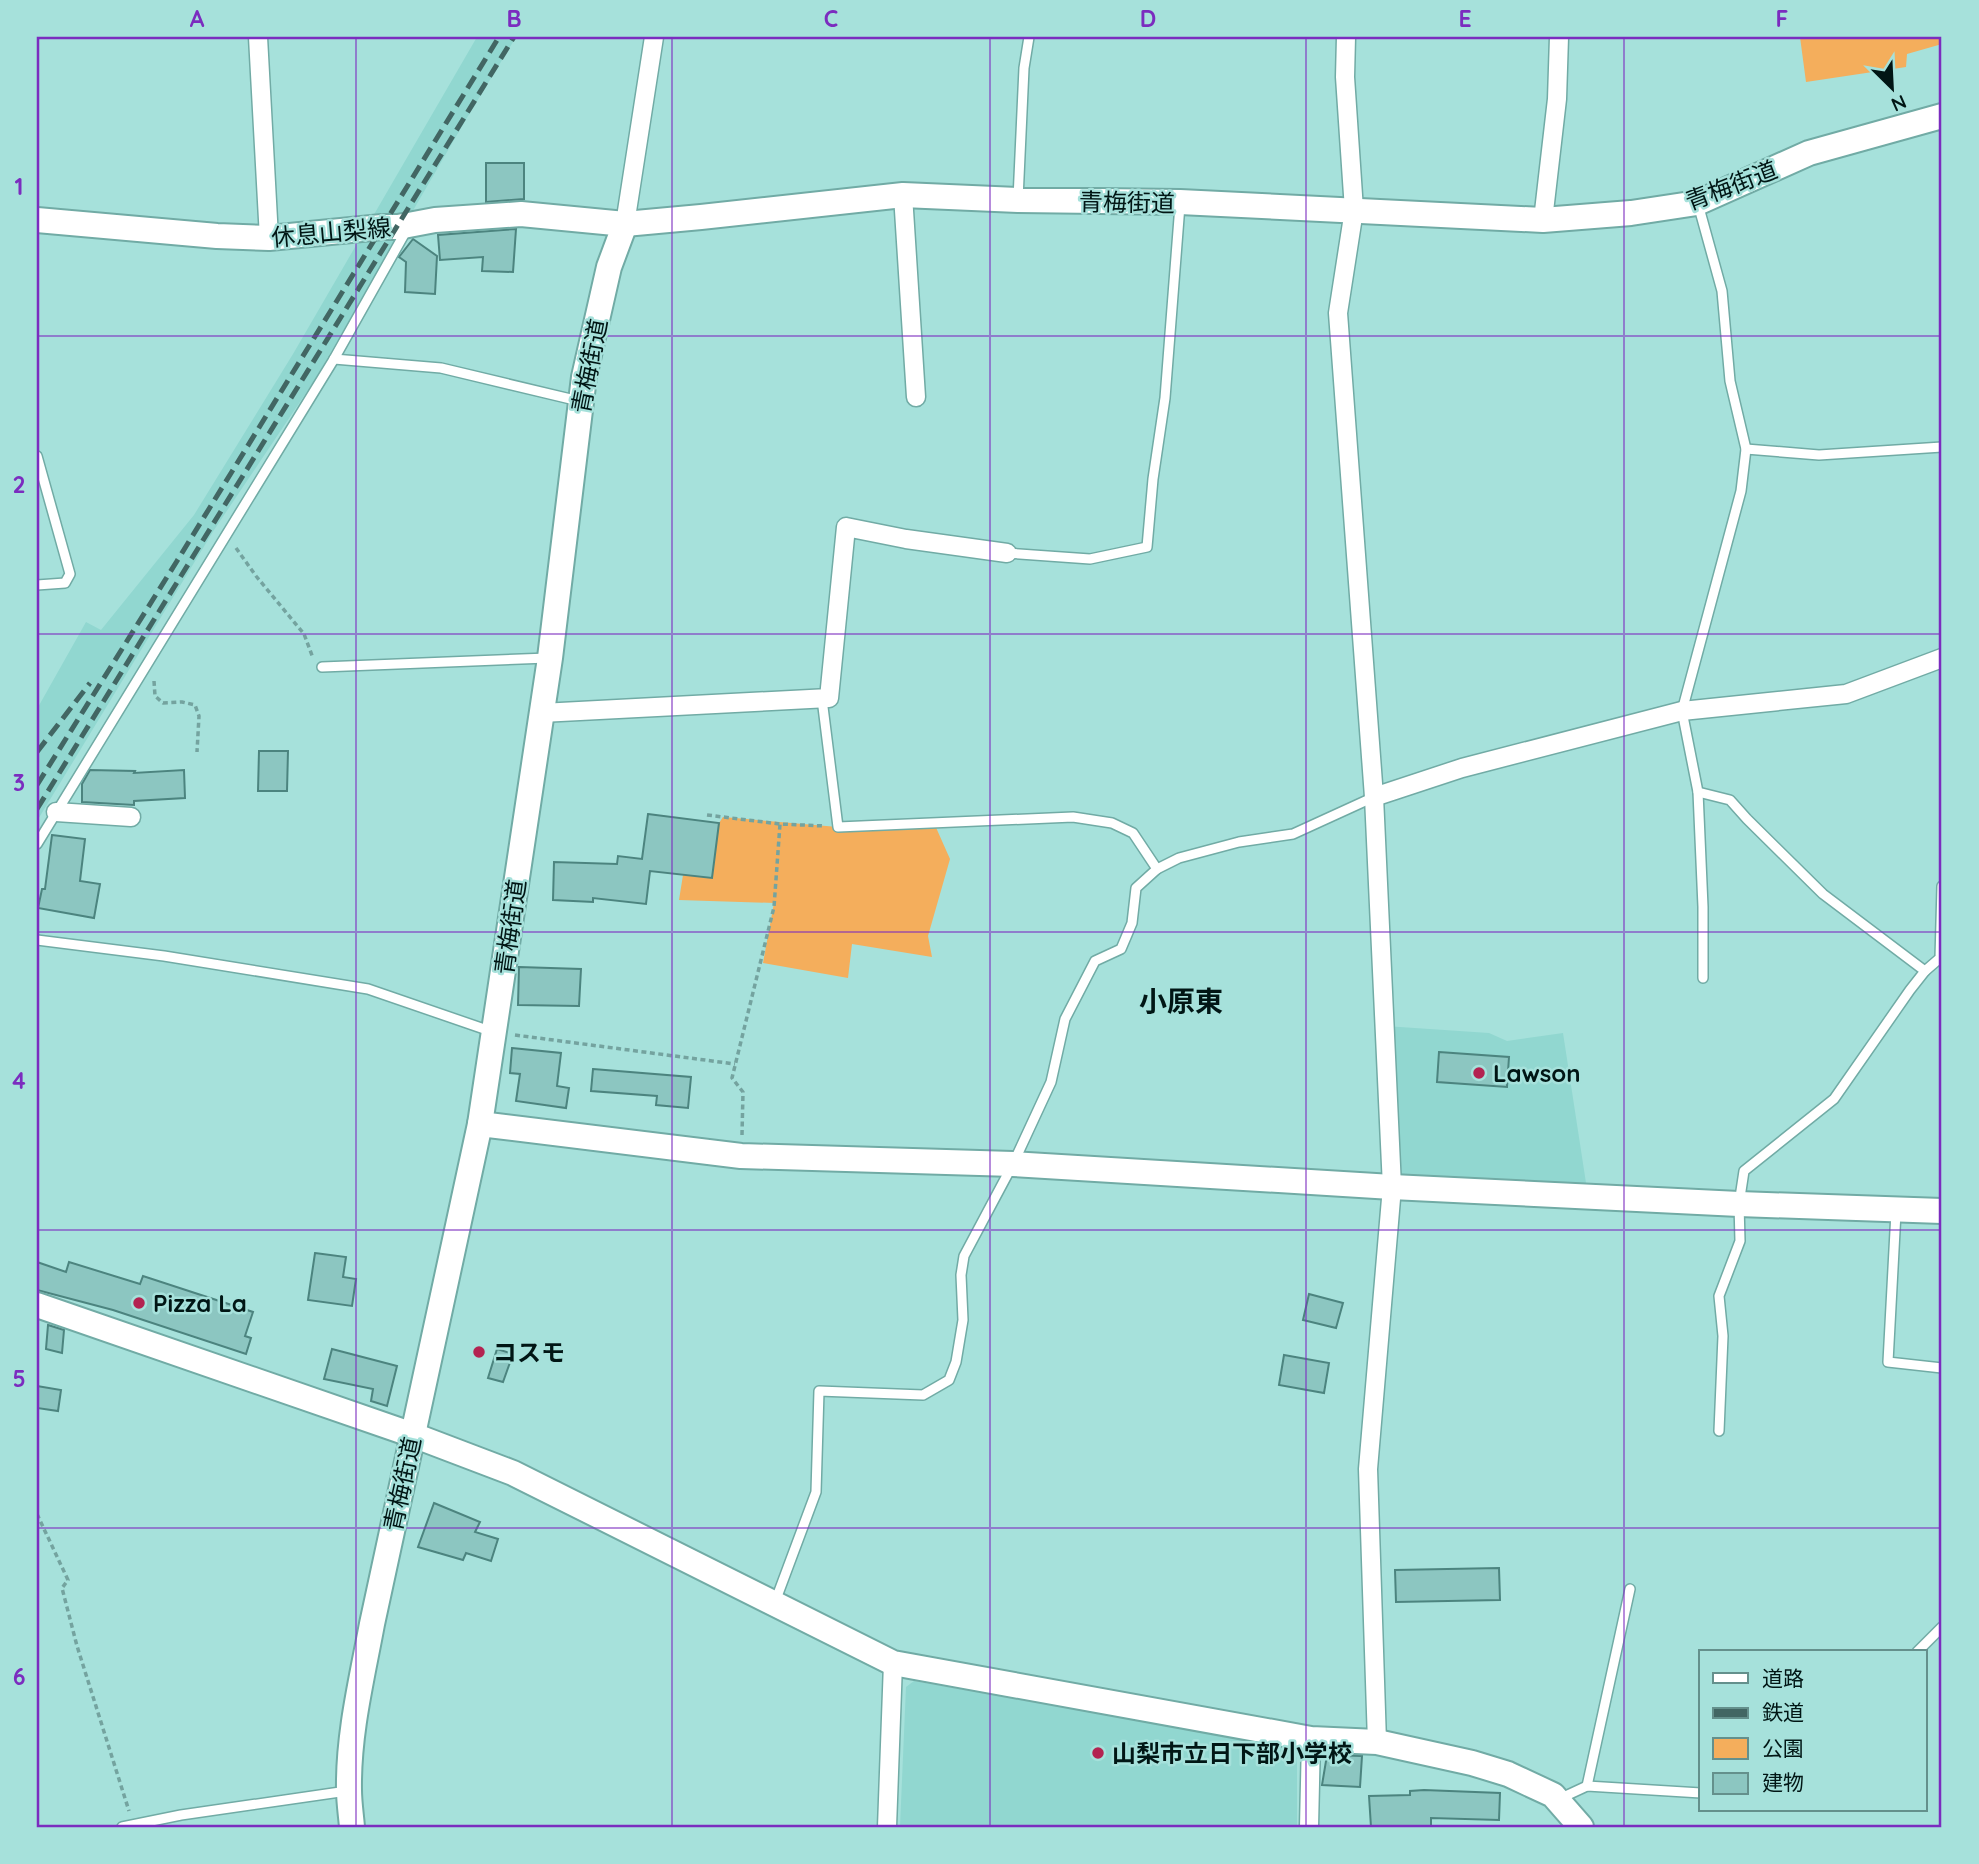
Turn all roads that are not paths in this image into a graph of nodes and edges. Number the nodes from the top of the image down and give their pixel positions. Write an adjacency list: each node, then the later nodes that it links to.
1 (258, 37): 16 (street)
2 (654, 37): 14 (street)
3 (1028, 37): 8 (lane)
4 (1346, 37): 11 (street)
5 (1559, 37): 13 (street)
6 (1942, 116): 10 (main road, 青梅街道)
7 (903, 195): 8 (main road, 青梅街道); 14 (main road, 青梅街道); 18 (street)
8 (1018, 200): 9 (main road, 青梅街道)
9 (1181, 202): 11 (main road, 青梅街道); 23 (lane)
10 (1697, 203): 13 (main road, 青梅街道); 21 (lane)
11 (1354, 211): 13 (main road, 青梅街道); 32 (street)
12 (37, 220): 16 (main road, 休息山梨線)
13 (1543, 220)
14 (625, 224): 15 (main road, 休息山梨線); 19 (main road, 青梅街道)
15 (410, 225): 16 (main road, 休息山梨線); 17 (lane)
16 (269, 239)
17 (334, 359): 19 (lane); 33 (lane)
18 (916, 397)
19 (581, 402): 25 (main road, 青梅街道)
20 (1942, 447): 21 (lane)
21 (1746, 450): 29 (lane)
22 (37, 456): 24 (lane)
23 (1007, 553): 28 (street)
24 (37, 585)
25 (550, 658): 27 (lane); 30 (main road, 青梅街道)
26 (1942, 658): 29 (street)
27 (321, 667)
28 (822, 699): 30 (street); 36 (lane)
29 (1682, 711): 31 (lane); 32 (street)
30 (541, 713): 41 (main road, 青梅街道)
31 (1698, 792): 39 (lane); 40 (lane)
32 (1374, 797): 36 (lane); 44 (street)
33 (56, 812): 34 (street); 35 (lane)
34 (131, 817)
35 (37, 844)
36 (1157, 869): 43 (lane)
37 (1942, 886): 39 (lane)
38 (37, 940): 41 (lane)
39 (1925, 971): 45 (lane)
40 (1703, 978)
41 (495, 1032): 42 (main road, 青梅街道)
42 (480, 1125): 43 (main road); 51 (main road, 青梅街道)
43 (1013, 1164): 44 (main road); 53 (lane)
44 (1392, 1186): 45 (main road); 58 (street)
45 (1739, 1204): 46 (main road); 50 (lane)
46 (1896, 1209): 47 (main road); 49 (lane)
47 (1942, 1211)
48 (37, 1305): 51 (main road)
49 (1942, 1368)
50 (1719, 1431)
51 (413, 1435): 53 (main road); 60 (main road, 青梅街道)
52 (1630, 1589): 59 (lane)
53 (775, 1604): 56 (main road)
54 (1942, 1627): 55 (lane)
55 (1919, 1650)
56 (893, 1663): 57 (main road); 65 (street)
57 (1311, 1739): 58 (main road); 66 (street)
58 (1377, 1742): 62 (main road)
59 (1587, 1786): 61 (lane); 62 (lane)
60 (349, 1791): 63 (lane); 64 (main road, 青梅街道)
61 (1699, 1793)
62 (1558, 1800): 67 (main road)
63 (122, 1827)
64 (352, 1827)
65 (887, 1827)
66 (1309, 1827)
67 (1581, 1827)

